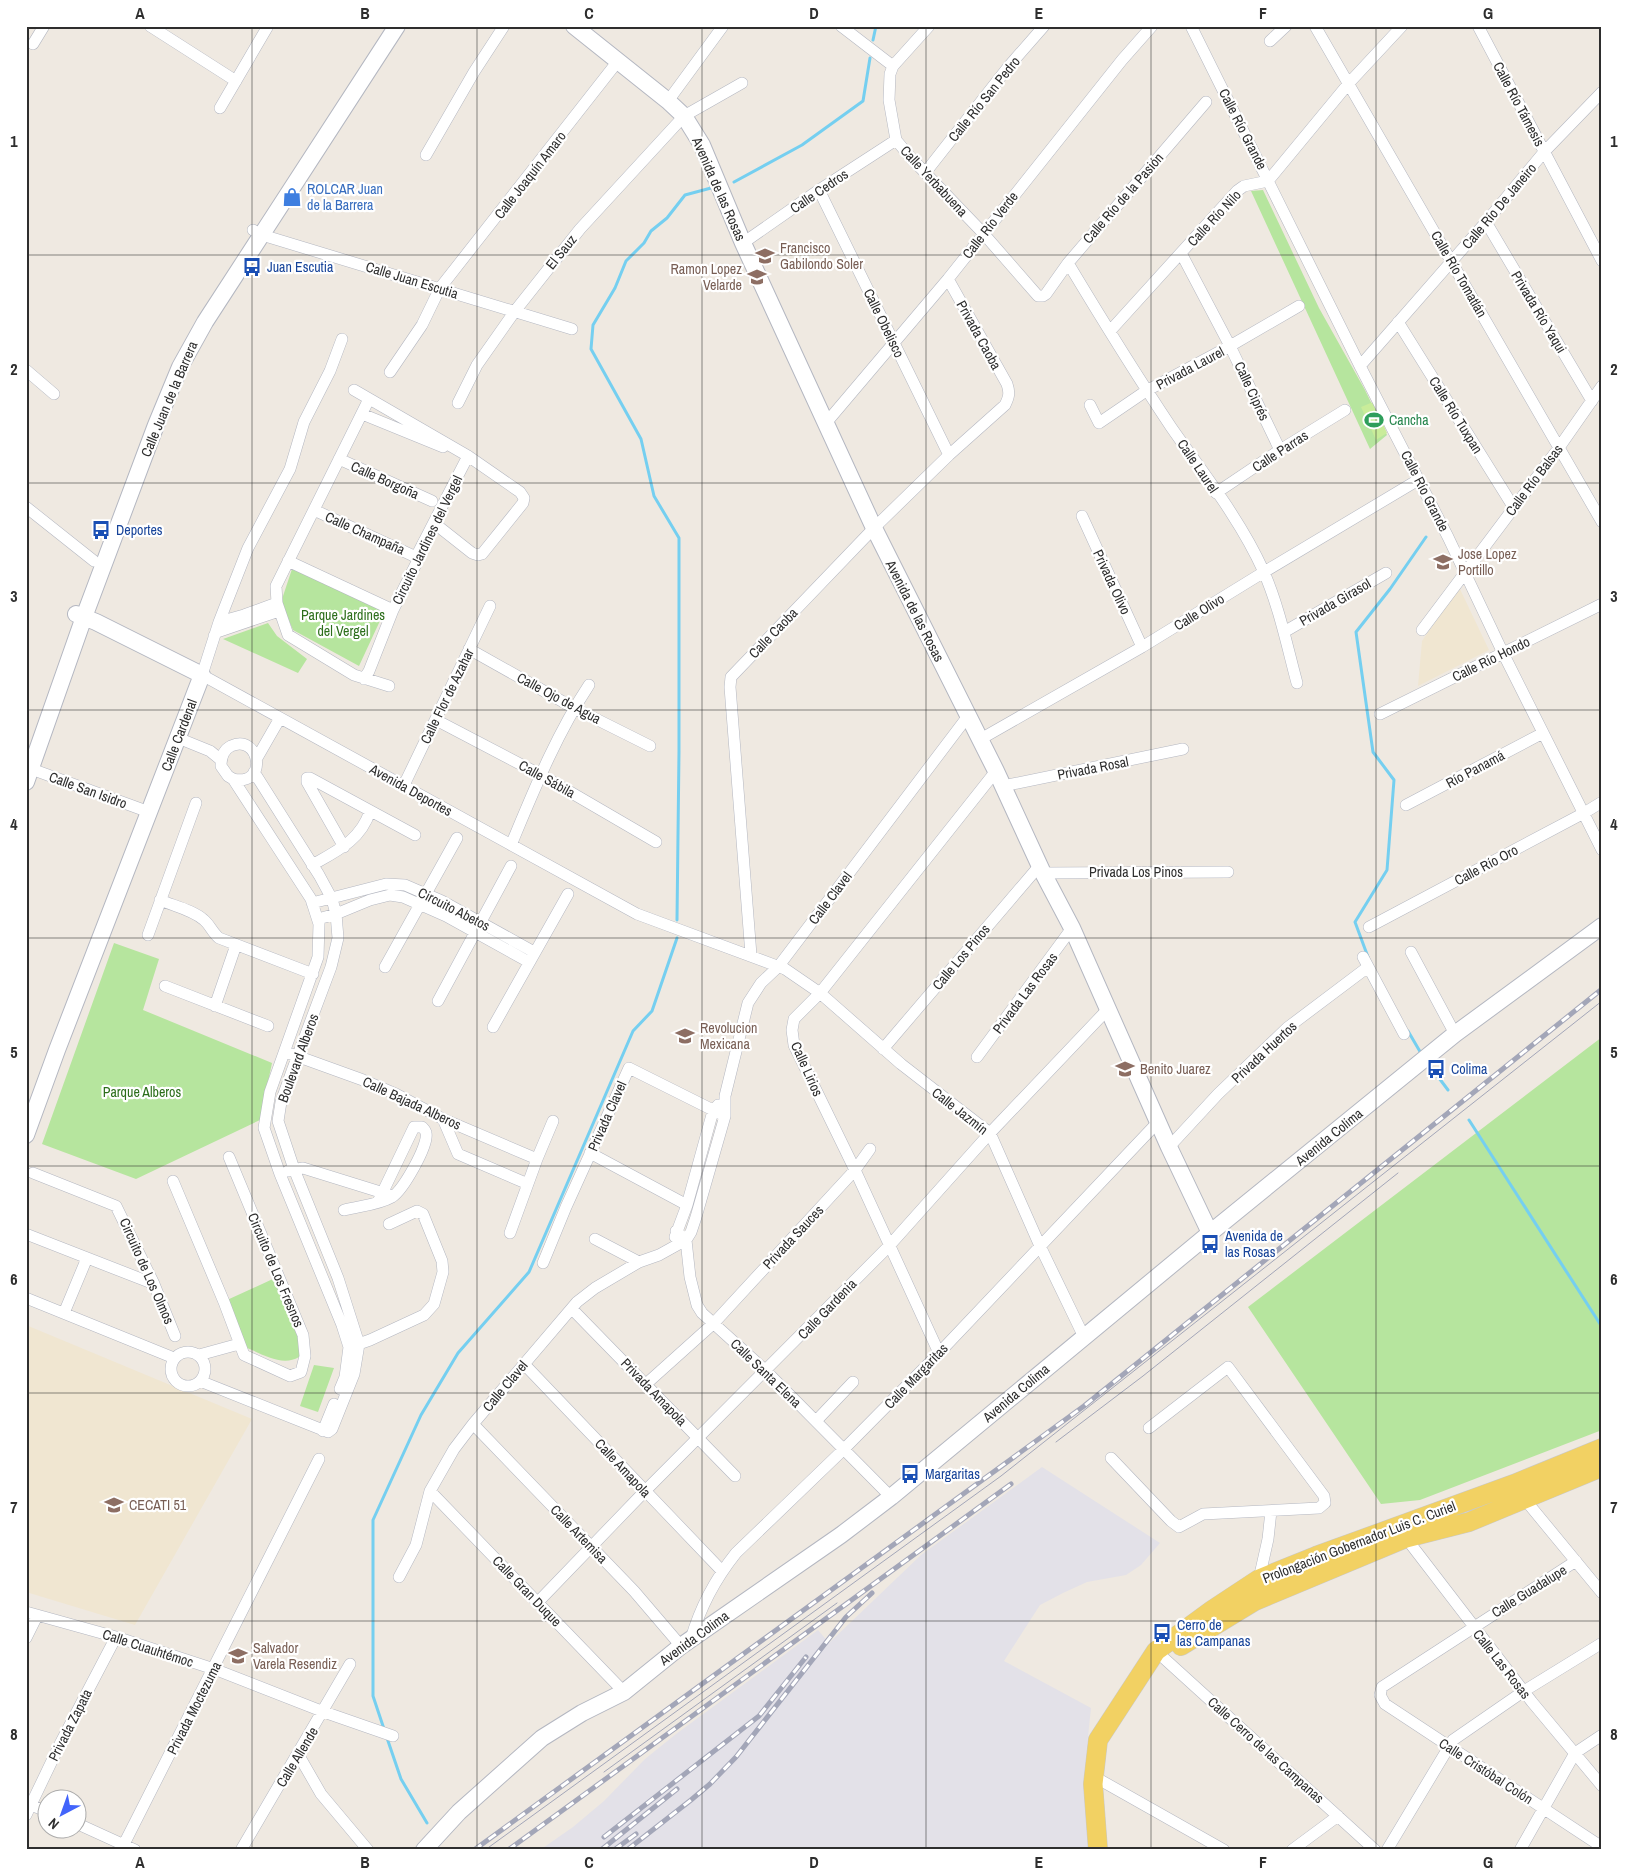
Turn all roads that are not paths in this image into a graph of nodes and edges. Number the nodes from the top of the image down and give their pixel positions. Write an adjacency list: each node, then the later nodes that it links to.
1 (44, 26): 19 (street)
2 (150, 26): 22 (street)
3 (268, 26): 22 (street)
4 (384, 26): 37 (street, Calle Juan de la Barrera)
5 (397, 26): 37 (street, Calle Juan de la Barrera)
6 (504, 26): 32 (street)
7 (574, 26): 20 (street, Avenida de las Rosas)
8 (722, 26): 26 (street)
9 (841, 26): 21 (street)
10 (929, 26): 21 (street)
11 (1044, 26): 33 (street, Calle Río San Pedro)
12 (1152, 26): 38 (street, Calle Río Verde)
13 (1191, 26): 34 (street, Calle Río Grande)
14 (1286, 26): 18 (street)
15 (1315, 26): 24 (street, Calle Río Tomatlán)
16 (1402, 26): 24 (street)
17 (1478, 26): 31 (street, Calle Río Támesis)
18 (1270, 41)
19 (33, 44)
20 (618, 62): 26 (street, Avenida de las Rosas); 45 (street, Calle Joaquín Amaro)
21 (893, 66): 30 (street, Calle Yerbabuena)
22 (236, 81): 28 (street)
23 (742, 83): 29 (street, El Sauz)
24 (1349, 83): 34 (street); 42 (street, Calle Río Tomatlán)
25 (1602, 92): 31 (street, Calle Río De Janeiro)
26 (668, 101): 29 (street, Avenida de las Rosas)
27 (1206, 102): 43 (street, Calle Río de la Pasión)
28 (220, 108)
29 (684, 116): 39 (street, Avenida de las Rosas); 48 (street, El Sauz)
30 (896, 140): 33 (street, Calle Yerbabuena); 35 (street, Calle Cedros)
31 (1544, 152): 36 (street, Calle Río De Janeiro); 41 (street, Calle Río Támesis)
32 (426, 154)
33 (925, 173): 38 (street, Calle Yerbabuena)
34 (1268, 181): 40 (street, Calle Río Nilo); 55 (street, Calle Río Grande)
35 (819, 190): 39 (street, Calle Cedros); 53 (street, Calle Obelisco)
36 (1486, 222): 42 (street, Calle Río De Janeiro); 64 (street, Privada Río Yaqui)
37 (258, 232): 45 (street, Calle Juan Escutia); 70 (street, Calle Juan de la Barrera)
38 (983, 233): 44 (street, Calle Río Verde); 46 (street, Calle Yerbabuena)
39 (743, 244): 69 (street, Avenida de las Rosas)
40 (1181, 253): 51 (street, Calle Río Nilo); 54 (street, Calle Ciprés)
41 (1602, 261)
42 (1452, 262): 49 (street, Calle Río De Janeiro); 72 (street, Calle Río Tomatlán)
43 (1068, 263): 46 (street, Calle Río de la Pasión); 51 (street, Calle Laurel)
44 (948, 279): 53 (street, Calle Río Verde); 60 (street, Privada Caoba)
45 (440, 288): 48 (street, Calle Juan Escutia); 57 (street, Calle Joaquín Amaro)
46 (1043, 296)
47 (1299, 306): 54 (street, Privada Laurel)
48 (515, 311): 50 (street, Calle Juan Escutia); 65 (street, El Sauz)
49 (1398, 322): 55 (street, Calle Río De Janeiro); 80 (street, Calle Río Tuxpan)
50 (572, 329)
51 (1110, 331): 61 (street, Calle Laurel)
52 (342, 339): 99 (street, Calle Cardenal)
53 (894, 343): 69 (street, Calle Río Verde); 75 (street, Calle Obelisco)
54 (1230, 346): 61 (street, Privada Laurel); 73 (street, Calle Ciprés)
55 (1360, 366): 77 (street, Calle Río Grande)
56 (26, 370): 62 (street)
57 (390, 372)
58 (1602, 386): 64 (street, Calle Río Balsas)
59 (354, 390): 63 (street)
60 (1009, 391): 75 (street, Calle Caoba)
61 (1146, 391): 66 (street, Privada Laurel); 78 (street, Calle Laurel)
62 (54, 394)
63 (369, 399): 68 (street); 71 (street)
64 (1592, 401): 72 (street, Calle Río Balsas)
65 (458, 403)
66 (1090, 405)
67 (1345, 410): 73 (street, Calle Parras)
68 (362, 414): 71 (street); 76 (street)
69 (826, 423): 87 (street, Avenida de las Rosas)
70 (152, 424): 89 (street, Calle Juan de la Barrera); 98 (street, Calle Juan de la Barrera)
71 (449, 445): 74 (street)
72 (1558, 449): 80 (street, Calle Río Balsas); 81 (street, Calle Río Tomatlán)
73 (1280, 450): 78 (street, Calle Parras)
74 (468, 456): 86 (street, Circuito Jardines del Vergel); 86 (street)
75 (949, 456): 87 (street, Calle Caoba)
76 (338, 459): 79 (street, Calle Borgoña); 82 (street)
77 (1418, 480): 91 (street, Calle Olivo); 92 (street, Calle Río Grande)
78 (1216, 493): 91 (street, Calle Laurel)
79 (432, 501)
80 (1514, 508): 92 (street, Calle Río Balsas)
81 (1599, 509): 85 (street, Calle Río Tomatlán)
82 (314, 510): 88 (street, Calle Champaña); 90 (street)
83 (28, 513): 89 (street)
84 (1082, 516): 103 (street, Privada Olivo)
85 (1602, 522)
86 (434, 523): 88 (street, Circuito Jardines del Vergel)
87 (874, 528): 113 (street, Avenida de las Rosas); 161 (street, Calle Caoba)
88 (416, 557): 97 (street, Circuito Jardines del Vergel)
89 (94, 561): 98 (street, Calle Juan de la Barrera)
90 (288, 561): 96 (street); 97 (street)
91 (1264, 572): 101 (street, Calle Laurel); 103 (street, Calle Olivo)
92 (1464, 572): 100 (street, Calle Río Balsas); 105 (street, Calle Río Grande)
93 (1386, 573): 101 (street, Privada Girasol)
94 (1602, 604): 105 (street, Calle Río Hondo)
95 (490, 606): 104 (street, Calle Flor de Azahar)
96 (278, 607): 99 (street); 102 (street); 107 (street)
97 (393, 610): 107 (street, Circuito Jardines del Vergel)
98 (80, 615): 106 (street, Avenida Deportes); 121 (street, Calle Juan de la Barrera); 124 (street, Calle Juan de la Barrera)
99 (219, 622): 102 (street, Calle Cardenal)
100 (1422, 630)
101 (1284, 632): 108 (street, Calle Laurel)
102 (214, 636): 106 (street, Calle Cardenal)
103 (1142, 647): 118 (street, Calle Olivo)
104 (469, 649): 111 (street, Calle Ojo de Agua); 115 (street, Calle Flor de Azahar)
105 (1503, 653): 112 (street, Calle Río Hondo); 116 (street, Calle Río Grande)
106 (202, 675): 114 (street, Avenida Deportes); 117 (street, Calle Cardenal)
107 (364, 679): 110 (street)
108 (1298, 683)
109 (588, 685): 111 (street)
110 (389, 686)
111 (574, 708): 119 (street, Calle Ojo de Agua); 126 (street)
112 (1380, 714)
113 (968, 716): 118 (street, Avenida de las Rosas); 164 (street, Calle Clavel)
114 (280, 718): 122 (street); 129 (street, Avenida Deportes)
115 (436, 720): 126 (street, Calle Sábila); 129 (street, Calle Flor de Azahar)
116 (1543, 733): 132 (street, Río Panamá); 135 (street, Calle Río Grande)
117 (178, 738): 123 (street); 134 (street, Calle Cardenal)
118 (979, 740): 128 (street, Avenida de las Rosas)
119 (650, 746)
120 (1183, 749): 128 (street, Privada Rosal)
121 (26, 750)
122 (257, 758): 123 (street); 125 (street)
123 (221, 760): 127 (street)
124 (28, 772): 134 (street, Calle San Isidro)
125 (254, 772): 127 (street); 142 (street, Boulevard Alberos)
126 (541, 775): 138 (street, Calle Sábila); 139 (street)
127 (233, 779): 150 (street, Boulevard Alberos)
128 (999, 779): 144 (street, Avenida de las Rosas); 167 (street, Calle Lirios)
129 (404, 785): 139 (street, Avenida Deportes)
130 (1602, 802): 135 (street, Calle Río Oro)
131 (196, 803): 149 (street)
132 (1406, 805)
133 (370, 811): 136 (street); 140 (street); 140 (street)
134 (149, 812): 186 (street, Calle Cardenal)
135 (1584, 813): 141 (street, Calle Río Grande); 156 (street, Calle Río Oro)
136 (415, 835)
137 (457, 838): 146 (street)
138 (656, 842)
139 (511, 844): 161 (street, Avenida Deportes)
140 (344, 847): 142 (street)
141 (1602, 850)
142 (312, 865): 148 (street, Boulevard Alberos)
143 (511, 866): 155 (street)
144 (1041, 869): 145 (street, Privada Los Pinos); 157 (street, Avenida de las Rosas); 175 (street, Calle Los Pinos)
145 (1228, 872)
146 (426, 893): 148 (street, Circuito Abetos); 151 (street); 155 (street, Circuito Abetos)
147 (568, 894): 162 (street)
148 (332, 899): 150 (street, Circuito Abetos); 152 (street, Boulevard Alberos)
149 (160, 900): 158 (street); 159 (street)
150 (312, 903): 153 (street, Boulevard Alberos)
151 (420, 904): 152 (street, Circuito Abetos); 155 (street, Circuito Abetos); 163 (street)
152 (336, 914): 153 (street, Circuito Abetos); 177 (street, Boulevard Alberos)
153 (318, 919): 165 (street, Boulevard Alberos)
154 (1602, 926): 174 (street, Avenida Colima)
155 (477, 927): 162 (street, Circuito Abetos); 168 (street)
156 (1369, 927)
157 (1072, 928): 170 (street, Avenida de las Rosas); 178 (street, Privada Las Rosas)
158 (148, 935)
159 (236, 945): 165 (street); 169 (street)
160 (1411, 952): 174 (street)
161 (751, 955): 164 (street, Calle Jazmín)
162 (532, 957): 172 (street)
163 (385, 967)
164 (778, 967): 167 (street, Calle Jazmín); 179 (street, Calle Clavel)
165 (313, 974): 176 (street, Boulevard Alberos)
166 (166, 986): 169 (street)
167 (820, 993): 175 (street, Calle Jazmín); 193 (street, Calle Lirios)
168 (438, 1001)
169 (215, 1006): 171 (street)
170 (1108, 1009): 184 (street, Avenida de las Rosas); 185 (street, Calle Gardenia)
171 (268, 1026)
172 (493, 1027)
173 (1404, 1034): 187 (street, Privada Huertos)
174 (1455, 1034): 204 (street, Avenida Colima)
175 (883, 1049): 185 (street, Calle Jazmín)
176 (285, 1052): 177 (street, Calle Bajada Alberos); 195 (street, Boulevard Alberos)
177 (298, 1057): 182 (street, Calle Bajada Alberos); 192 (street, Boulevard Alberos)
178 (977, 1057)
179 (725, 1096): 180 (street, Calle Clavel); 181 (street, Calle Clavel)
180 (713, 1111): 181 (street, Privada Clavel); 189 (street, Privada Clavel); 199 (street, Calle Clavel)
181 (725, 1116): 207 (street, Calle Clavel)
182 (443, 1119): 191 (street, Calle Bajada Alberos); 197 (street)
183 (553, 1121): 191 (street)
184 (1158, 1122): 187 (street, Avenida de las Rosas); 209 (street, Calle Margaritas)
185 (990, 1133): 208 (street, Calle Gardenia); 209 (street, Calle Jazmín)
186 (26, 1135)
187 (1169, 1147): 204 (street, Avenida de las Rosas)
188 (870, 1149): 193 (street, Privada Sauces)
189 (590, 1153): 199 (street); 213 (street, Privada Clavel)
190 (230, 1157): 221 (street, Circuito de Los Fresnos)
191 (537, 1159): 197 (street)
192 (294, 1169): 195 (street); 198 (street); 222 (street, Boulevard Alberos)
193 (854, 1170): 208 (street, Calle Lirios); 218 (street, Privada Sauces)
194 (33, 1173): 214 (street, Circuito de Los Olmos)
195 (280, 1174): 222 (street, Boulevard Alberos)
196 (172, 1181): 221 (street, Circuito de Los Fresnos)
197 (528, 1184): 203 (street)
198 (385, 1197): 198 (street); 200 (street)
199 (687, 1205): 202 (street, Calle Clavel)
200 (344, 1210)
201 (389, 1224): 222 (street)
202 (676, 1231): 207 (street); 210 (street, Calle Clavel)
203 (510, 1233)
204 (1210, 1233): 220 (street, Avenida Colima)
205 (26, 1234): 211 (street, Circuito de Los Olmos)
206 (595, 1239): 212 (street)
207 (686, 1240): 210 (street, Calle Clavel); 218 (street, Calle Santa Elena)
208 (889, 1246): 223 (street, Calle Lirios); 227 (street, Calle Gardenia)
209 (1040, 1246): 220 (street, Calle Jazmín); 223 (street, Calle Margaritas)
210 (673, 1248): 212 (street, Calle Clavel)
211 (87, 1258): 214 (street, Circuito de Los Olmos); 217 (street)
212 (639, 1262): 216 (street, Calle Clavel)
213 (543, 1263)
214 (154, 1284): 219 (street, Circuito de Los Olmos)
215 (26, 1298): 217 (street)
216 (572, 1309): 226 (street, Calle Clavel); 230 (street, Privada Amapola)
217 (64, 1313): 225 (street)
218 (714, 1323): 227 (street, Calle Santa Elena); 230 (street, Privada Sauces)
219 (175, 1336)
220 (1084, 1337): 244 (street, Avenida Colima)
221 (239, 1344): 224 (street)
222 (354, 1345): 228 (street, Boulevard Alberos)
223 (939, 1353): 236 (street, Calle Margaritas)
224 (198, 1356): 225 (street); 228 (street)
225 (174, 1358): 228 (street)
226 (524, 1364): 232 (street, Calle Clavel); 243 (street, Calle Amapola)
227 (766, 1371): 231 (street, Calle Santa Elena); 234 (street, Calle Gardenia)
228 (200, 1381)
229 (853, 1382): 231 (street)
230 (646, 1384): 234 (street, Privada Amapola)
231 (816, 1421): 236 (street, Calle Santa Elena)
232 (473, 1424): 242 (street, Calle Clavel); 248 (street, Calle Artemisa)
233 (1149, 1428): 246 (street)
234 (698, 1438): 240 (street, Privada Amapola); 243 (street, Calle Gardenia)
235 (1602, 1448): 241 (main road, Prolongación Gobernador Luis C. Curiel)
236 (844, 1449): 244 (street, Calle Santa Elena); 250 (street, Calle Margaritas)
237 (1111, 1458): 246 (street)
238 (319, 1460): 263 (street, Privada Moctezuma)
239 (1602, 1467): 245 (main road, Prolongación Gobernador Luis C. Curiel)
240 (735, 1476)
241 (1514, 1484): 245 (street); 252 (main road, Prolongación Gobernador Luis C. Curiel)
242 (430, 1491): 251 (street, Calle Clavel); 254 (street, Calle Gran Duque)
243 (645, 1491): 248 (street, Calle Gardenia); 250 (street, Calle Amapola)
244 (891, 1497): 259 (street, Avenida Colima)
245 (1525, 1499): 247 (main road, Prolongación Gobernador Luis C. Curiel); 249 (street)
246 (1271, 1511): 252 (street)
247 (1406, 1538): 256 (street, Calle Las Rosas); 261 (main road, Prolongación Gobernador Luis C. Curiel)
248 (591, 1547): 254 (street, Calle Gardenia); 259 (street, Calle Artemisa)
249 (1576, 1561): 253 (street); 256 (street, Calle Guadalupe)
250 (722, 1572): 259 (street, Calle Margaritas)
251 (399, 1577)
252 (1259, 1579): 261 (main road, Prolongación Gobernador Luis C. Curiel)
253 (1602, 1593)
254 (538, 1602): 266 (street, Calle Gran Duque)
255 (32, 1614): 257 (street, Calle Cuauhtémoc); 258 (street)
256 (1473, 1627): 264 (street, Calle Guadalupe); 265 (street, Calle Las Rosas)
257 (116, 1637): 263 (street, Calle Cuauhtémoc); 275 (street, Privada Zapata)
258 (26, 1638)
259 (686, 1642): 266 (street, Avenida Colima)
260 (1602, 1643): 265 (street)
261 (1160, 1654): 273 (main road, Prolongación Gobernador Luis C. Curiel); 277 (street, Calle Cerro de las Campanas)
262 (350, 1664): 267 (street, Calle Allende)
263 (214, 1669): 267 (street, Calle Cuauhtémoc); 279 (street, Privada Moctezuma)
264 (1382, 1687): 270 (street, Calle Cristóbal Colón)
265 (1524, 1691): 270 (street); 271 (street, Calle Las Rosas)
266 (624, 1692): 284 (street, Avenida Colima)
267 (324, 1712): 268 (street, Calle Cuauhtémoc); 272 (street, Calle Allende)
268 (393, 1736)
269 (1602, 1736): 271 (street)
270 (1449, 1746): 276 (street, Calle Cristóbal Colón); 289 (street)
271 (1575, 1753): 274 (street, Calle Las Rosas); 276 (street)
272 (298, 1754): 282 (street, Calle Allende); 283 (street)
273 (1094, 1776): 285 (main road, Prolongación Gobernador Luis C. Curiel); 286 (street)
274 (1602, 1786)
275 (28, 1808)
276 (1544, 1809): 280 (street, Calle Cristóbal Colón); 290 (street)
277 (1338, 1816): 287 (street); 288 (street, Calle Cerro de las Campanas)
278 (88, 1829): 279 (street)
279 (123, 1847): 281 (street)
280 (1602, 1847)
281 (135, 1850)
282 (242, 1850)
283 (368, 1850)
284 (424, 1850)
285 (1098, 1850)
286 (1224, 1850)
287 (1292, 1850)
288 (1375, 1850)
289 (1387, 1850)
290 (1520, 1850)

